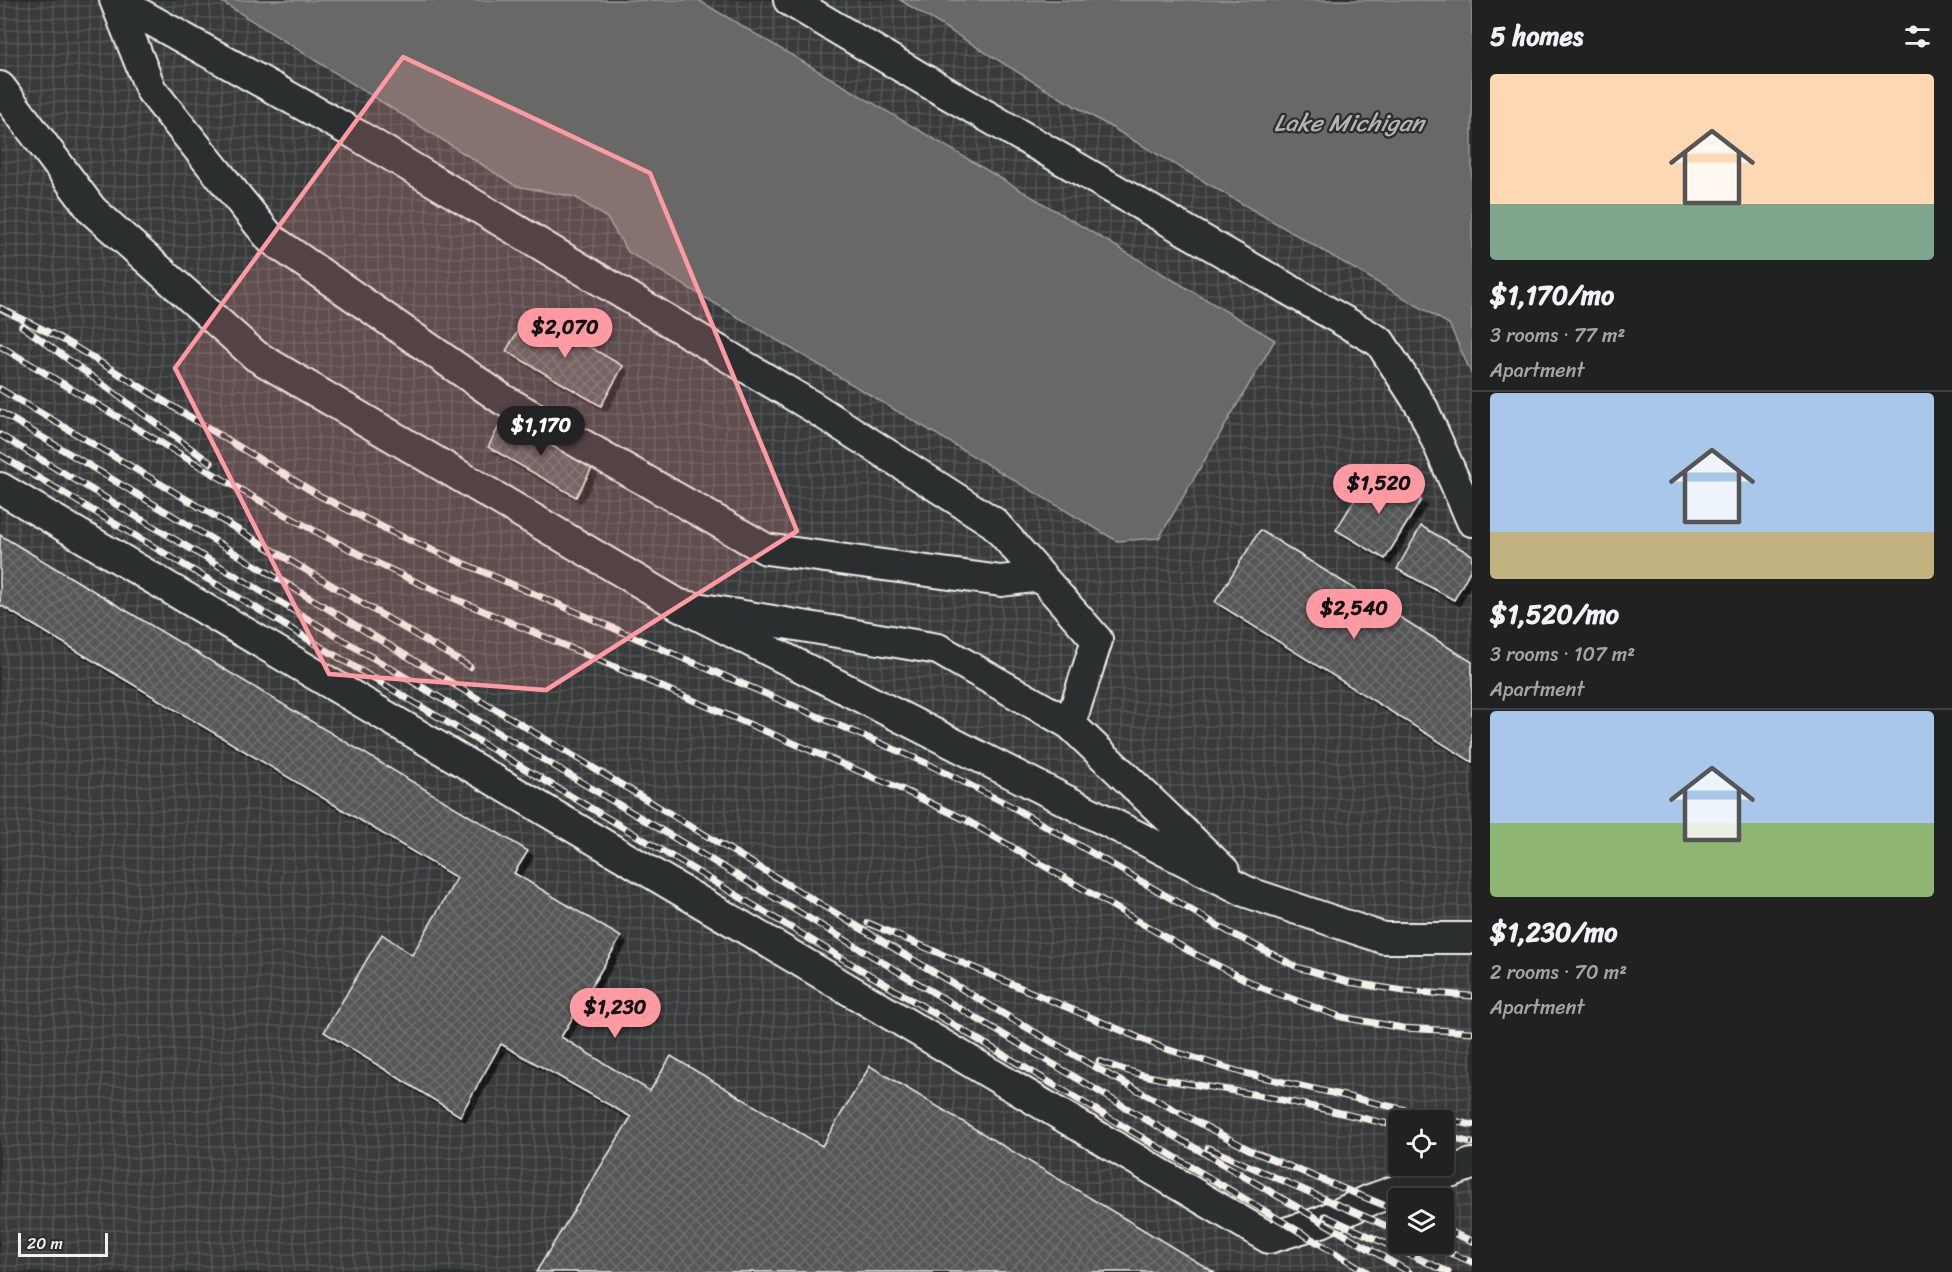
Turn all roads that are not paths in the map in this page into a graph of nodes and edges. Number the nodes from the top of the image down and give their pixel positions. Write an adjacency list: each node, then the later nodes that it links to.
1 (789, 0): 4 (lane)
2 (0, 87): 6 (lane)
3 (0, 488): 10 (lane)
4 (1472, 521)
5 (1041, 576): 5 (lane); 7 (lane)
6 (679, 605): 7 (lane); 8 (lane)
7 (1070, 724): 8 (lane)
8 (1246, 892): 9 (lane)
9 (1472, 938)
10 (1472, 1164)

